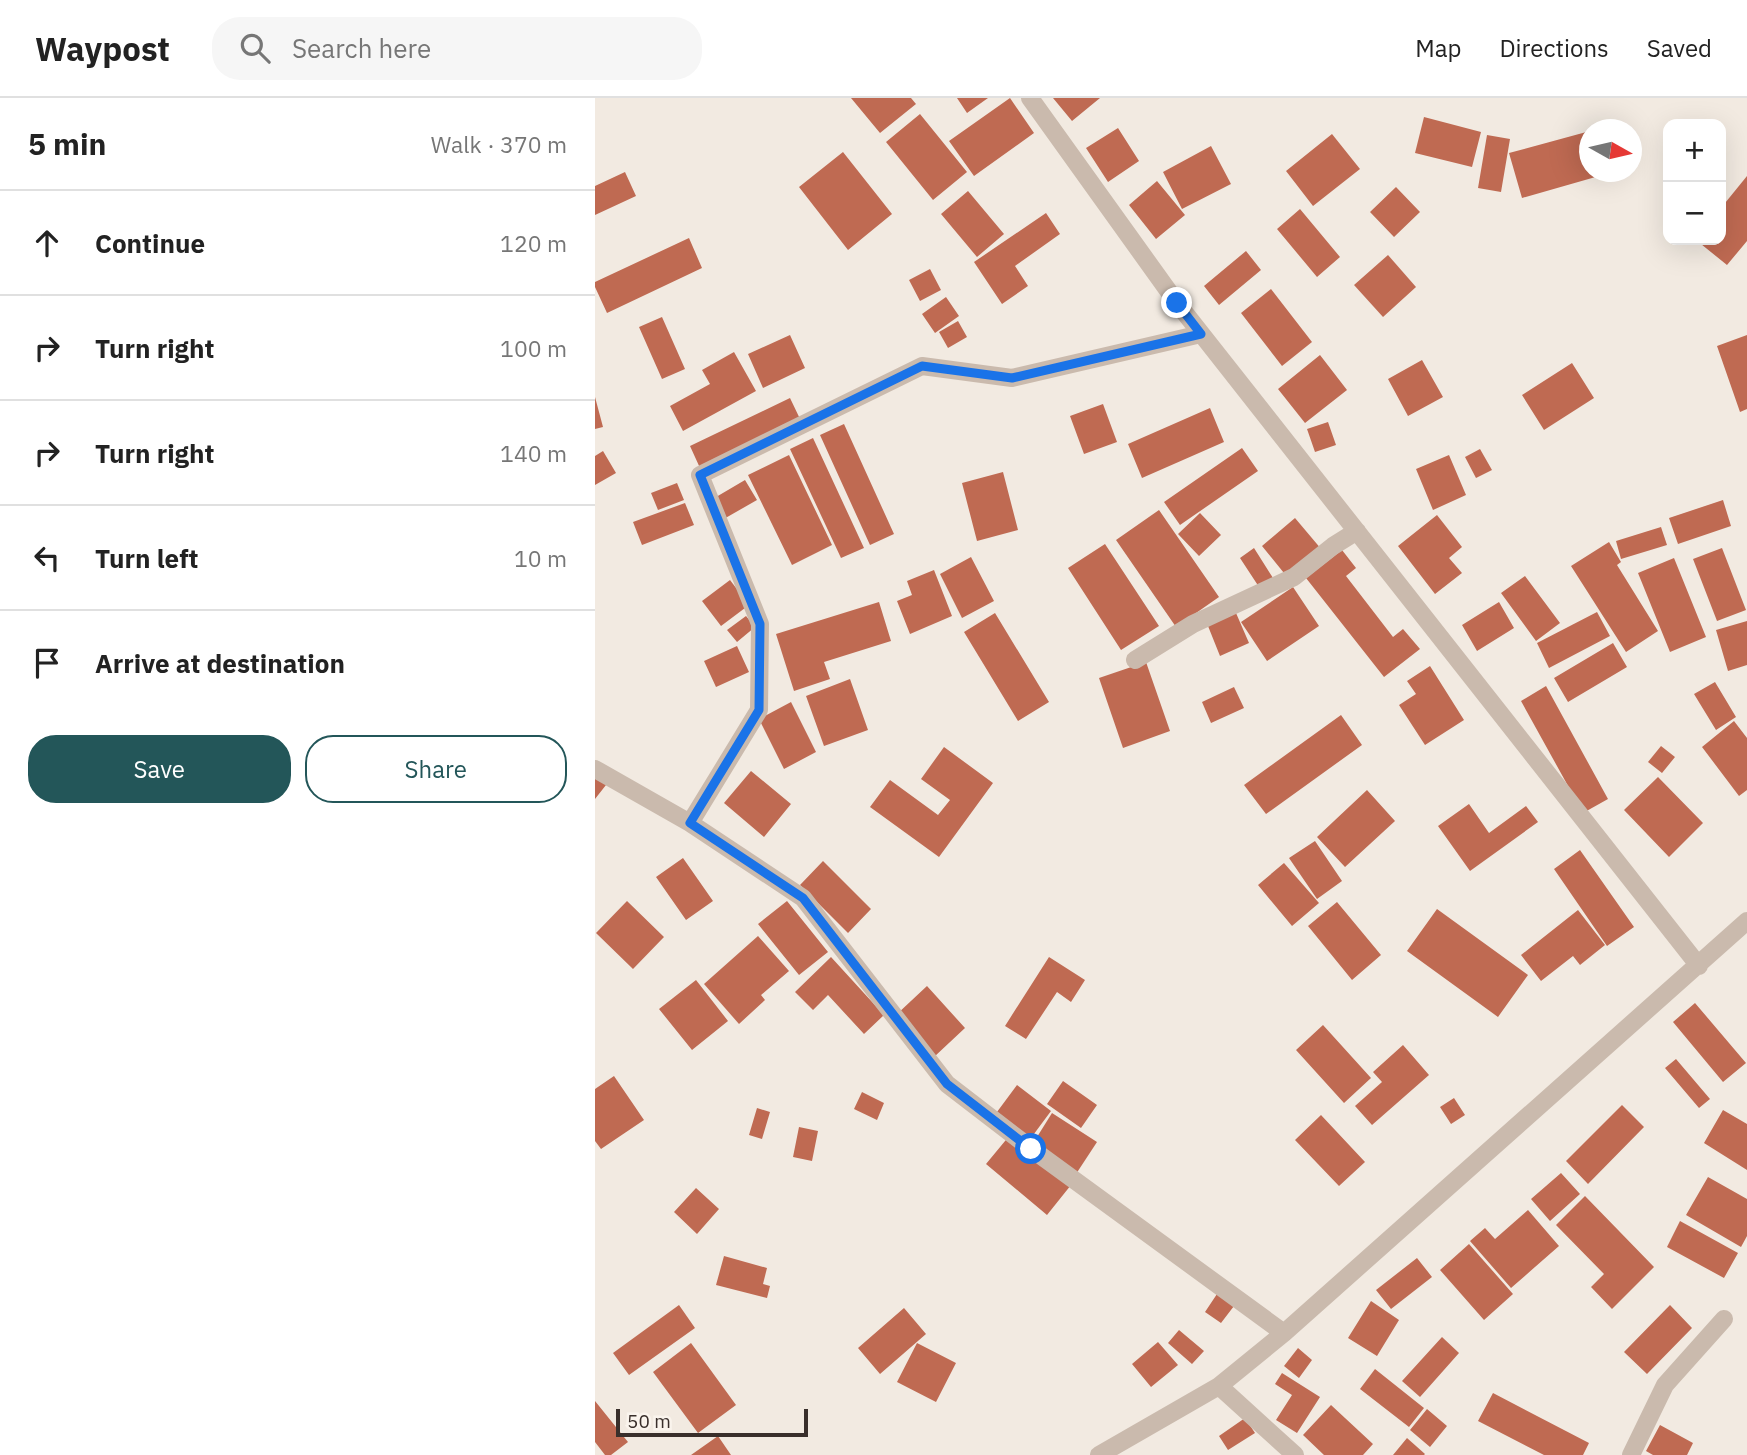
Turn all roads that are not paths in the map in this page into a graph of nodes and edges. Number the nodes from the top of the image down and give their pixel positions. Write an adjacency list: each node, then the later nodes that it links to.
1 (1030, 98): 2 (street)
2 (1201, 334): 3 (street); 6 (street)
3 (1357, 531): 4 (street); 8 (street)
4 (1135, 660)
5 (595, 769): 6 (street)
6 (690, 823): 10 (street)
7 (1747, 921): 8 (street)
8 (1699, 965): 10 (street)
9 (1724, 1319): 14 (street)
10 (1285, 1333): 11 (street)
11 (1219, 1386): 12 (street); 13 (street)
12 (1099, 1455)
13 (1295, 1455)
14 (1631, 1455)

